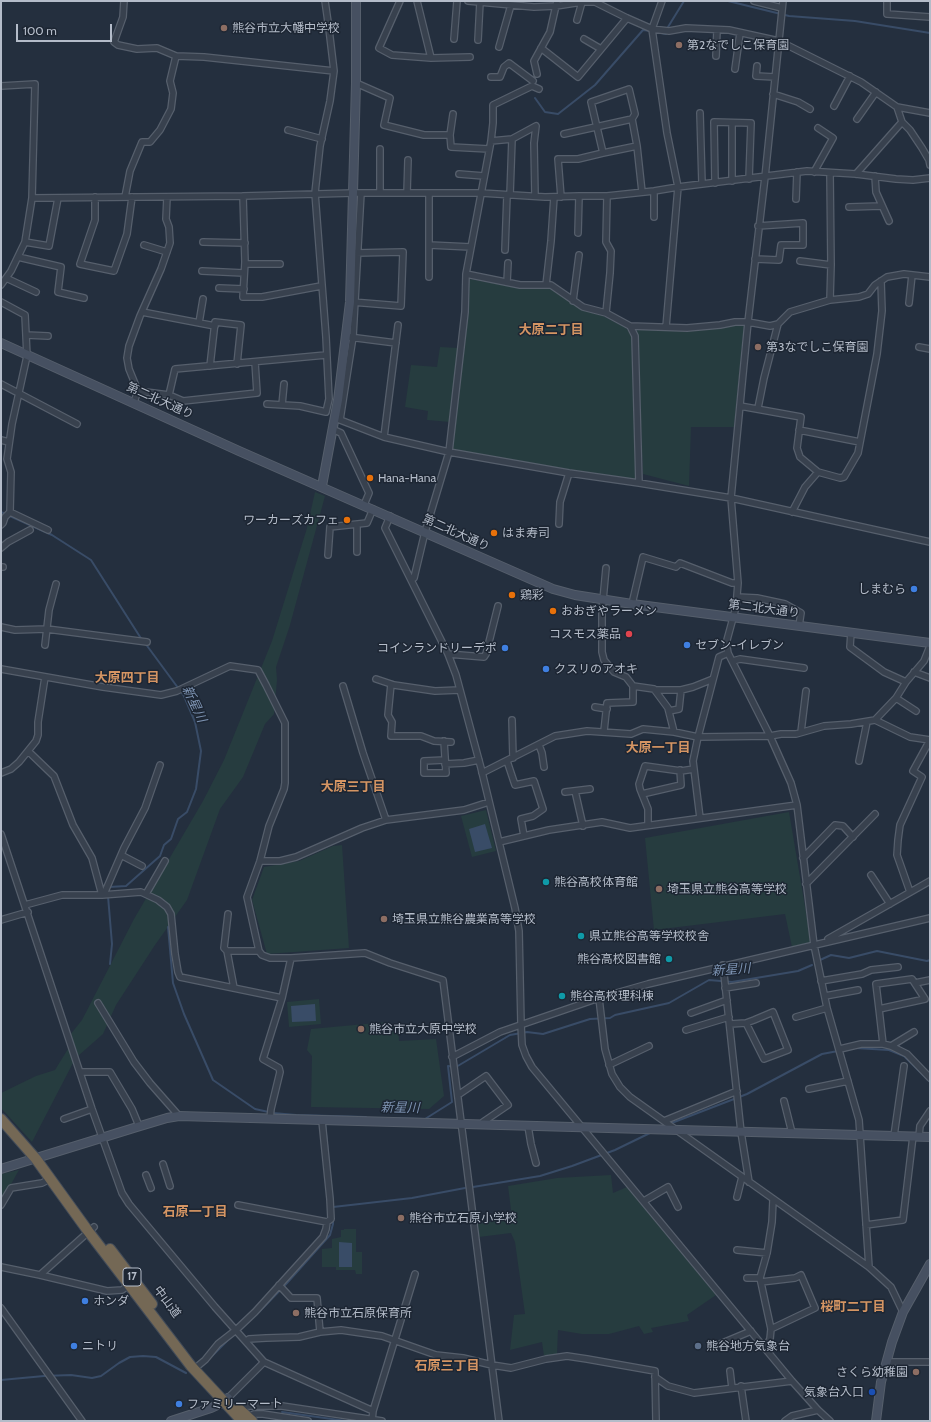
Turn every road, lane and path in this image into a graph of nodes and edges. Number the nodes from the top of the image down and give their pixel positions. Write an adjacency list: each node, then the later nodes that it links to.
1 (124, 1): 31 (street)
2 (325, 1): 37 (street)
3 (356, 1): 43 (street)
4 (400, 1): 34 (street)
5 (417, 1): 34 (street)
6 (457, 1): 24 (street)
7 (468, 1): 12 (street)
8 (662, 1): 21 (street)
9 (754, 1): 17 (street)
10 (783, 1): 17 (street)
11 (887, 1): 18 (street)
12 (478, 2): 15 (street); 26 (street)
13 (582, 2): 14 (street); 16 (street); 20 (street)
14 (594, 2): 19 (street)
15 (508, 3): 16 (street); 28 (street)
16 (556, 4): 29 (street)
17 (782, 9): 27 (street)
18 (930, 17)
19 (627, 18): 21 (street); 30 (street)
20 (577, 20)
21 (652, 29): 22 (street); 85 (street)
22 (717, 30): 23 (street); 32 (street)
23 (740, 33): 27 (street); 36 (street)
24 (454, 39)
25 (584, 39): 30 (street)
26 (478, 40)
27 (779, 41): 39 (street); 41 (street)
28 (499, 47)
29 (541, 48): 30 (street); 38 (street)
30 (601, 49)
31 (176, 56): 37 (street); 101 (street)
32 (716, 56)
33 (470, 57): 34 (street)
34 (431, 58)
35 (757, 66): 41 (street)
36 (735, 69)
37 (334, 71): 63 (street)
38 (537, 74)
39 (850, 76): 46 (street); 48 (street)
40 (491, 77): 42 (street)
41 (775, 77): 47 (street)
42 (533, 81)
43 (356, 83): 62 (street); 89 (street)
44 (1, 86): 105 (street)
45 (538, 89): 65 (street)
46 (876, 92): 49 (street); 55 (street)
47 (773, 94): 50 (street); 79 (street)
48 (834, 106)
49 (897, 107): 52 (street); 56 (street)
50 (810, 109)
51 (700, 113): 84 (street)
52 (930, 113)
53 (453, 114): 62 (street)
54 (632, 119): 58 (street); 58 (street); 66 (street)
55 (857, 119)
56 (902, 122): 71 (street); 76 (street)
57 (732, 123): 81 (street); 82 (street); 83 (street)
58 (597, 126): 61 (street); 69 (street)
59 (818, 128): 73 (street)
60 (288, 130): 63 (street)
61 (564, 134)
62 (450, 135): 67 (street)
63 (322, 139): 88 (street)
64 (512, 139): 65 (street); 94 (street); 96 (street)
65 (491, 141): 67 (street)
66 (637, 146): 69 (street); 87 (street)
67 (489, 149): 77 (street)
68 (380, 150): 90 (street)
69 (603, 153): 97 (street)
70 (408, 160): 91 (street)
71 (930, 165)
72 (797, 172): 73 (street); 79 (street); 107 (street)
73 (814, 172): 74 (street)
74 (830, 173): 76 (street); 130 (street)
75 (459, 174): 77 (street)
76 (856, 174): 78 (street)
77 (484, 176): 93 (street)
78 (876, 176): 80 (street); 108 (street)
79 (765, 177): 81 (street); 112 (street)
80 (930, 178)
81 (750, 179): 82 (street)
82 (732, 181): 83 (street)
83 (715, 183): 84 (street)
84 (702, 184): 85 (street)
85 (678, 187): 86 (street); 161 (street)
86 (654, 191): 87 (street); 110 (street)
87 (642, 192): 99 (street)
88 (315, 193): 89 (street); 95 (street); 142 (street)
89 (357, 193): 90 (street); 122 (street)
90 (380, 193): 91 (street)
91 (407, 193): 92 (street)
92 (428, 193): 93 (street); 118 (street)
93 (481, 193): 94 (street); 119 (street)
94 (508, 195): 96 (street); 120 (street)
95 (243, 196): 103 (street); 116 (street)
96 (535, 196): 104 (street)
97 (561, 196): 98 (street); 104 (street)
98 (579, 196): 99 (street); 113 (street)
99 (607, 196): 154 (street)
100 (95, 197): 101 (street); 102 (street); 106 (street)
101 (125, 197): 102 (street)
102 (132, 197): 103 (street)
103 (167, 197): 121 (street)
104 (554, 197): 141 (street)
105 (32, 198): 106 (street); 114 (street)
106 (58, 198): 114 (street)
107 (796, 199)
108 (881, 206): 109 (street); 111 (street)
109 (849, 207)
110 (654, 217)
111 (889, 221)
112 (758, 226): 125 (street); 125 (street)
113 (578, 234)
114 (25, 242): 124 (street)
115 (203, 242): 116 (street)
116 (244, 243): 128 (street)
117 (144, 245): 121 (street)
118 (429, 245): 119 (street); 135 (street)
119 (471, 246): 133 (street)
120 (505, 250)
121 (167, 252): 153 (street)
122 (356, 253): 151 (street); 151 (street)
123 (579, 255): 149 (street)
124 (18, 256): 137 (street); 146 (street)
125 (755, 259): 155 (street)
126 (800, 261): 130 (street)
127 (508, 263): 139 (street)
128 (245, 264): 129 (street); 132 (street)
129 (280, 264)
130 (831, 265): 148 (street)
131 (202, 271): 132 (street)
132 (244, 273): 144 (street)
133 (466, 274): 139 (street); 194 (street)
134 (912, 275): 136 (street); 138 (street); 152 (street)
135 (429, 277)
136 (930, 277)
137 (6, 278): 140 (street); 145 (street)
138 (881, 281): 148 (street); 193 (street)
139 (507, 282): 141 (street)
140 (1, 285)
141 (546, 285): 149 (street)
142 (321, 286): 144 (street); 169 (street)
143 (220, 288): 144 (street)
144 (244, 289)
145 (36, 292)
146 (84, 298)
147 (203, 299): 156 (street)
148 (830, 300): 157 (street)
149 (574, 301): 154 (street)
150 (1, 302): 162 (street)
151 (353, 302): 164 (street)
152 (909, 303)
153 (142, 312): 156 (street); 176 (street)
154 (606, 313): 160 (street)
155 (748, 322): 157 (street); 161 (street); 184 (street)
156 (200, 323): 159 (street)
157 (778, 324): 185 (street)
158 (398, 325): 165 (street)
159 (215, 326): 172 (street); 173 (street)
160 (630, 326): 161 (street); 197 (street)
161 (666, 327)
162 (26, 335): 163 (street); 170 (street)
163 (48, 336)
164 (350, 337): 165 (street); 180 (street); 186 (street)
165 (396, 342): 190 (street)
166 (1, 343): 170 (street, 第二北大通り)
167 (919, 347): 168 (street)
168 (930, 349)
169 (326, 355): 171 (street); 179 (street)
170 (27, 356): 177 (street); 181 (street, 第二北大通り)
171 (255, 362): 172 (street); 178 (street)
172 (237, 364): 173 (street)
173 (210, 366): 178 (street)
174 (1, 384): 177 (street)
175 (284, 384): 183 (street)
176 (138, 391): 178 (street); 181 (street)
177 (19, 393): 187 (street); 192 (street)
178 (169, 395)
179 (329, 399): 180 (street); 183 (street)
180 (338, 400): 186 (street)
181 (134, 402): 198 (street, 第二北大通り)
182 (267, 404): 183 (street)
183 (282, 405)
184 (740, 406): 185 (street); 199 (street)
185 (758, 408): 189 (street)
186 (338, 419): 188 (street); 190 (street)
187 (77, 424)
188 (332, 430): 198 (street); 200 (street)
189 (799, 430): 193 (street); 195 (street)
190 (384, 437): 194 (street)
191 (1, 440): 192 (street)
192 (9, 442): 202 (street)
193 (860, 442): 195 (street)
194 (449, 452): 196 (street); 210 (street)
195 (818, 472): 203 (street)
196 (569, 473): 197 (street); 205 (street)
197 (639, 483): 199 (street)
198 (322, 486): 200 (street, 第二北大通り)
199 (731, 498): 203 (street); 217 (street)
200 (364, 505): 201 (street, 第二北大通り)
201 (373, 509): 204 (street, 第二北大通り); 207 (street)
202 (10, 512): 206 (street); 209 (street)
203 (792, 512): 211 (street)
204 (390, 516): 210 (street, 第二北大通り); 216 (street)
205 (559, 524)
206 (1, 525)
207 (357, 525): 213 (street); 214 (street)
208 (30, 530): 212 (street)
209 (48, 530)
210 (425, 532): 216 (street); 220 (street, 第二北大通り)
211 (930, 542)
212 (1, 548)
213 (357, 552)
214 (328, 555)
215 (606, 568): 220 (street)
216 (412, 579): 232 (street)
217 (738, 583): 219 (street); 221 (street)
218 (56, 584): 226 (street)
219 (738, 597): 223 (street); 224 (street)
220 (602, 599): 221 (street, 第二北大通り); 245 (street)
221 (632, 604): 223 (street, 第二北大通り)
222 (498, 606): 232 (street)
223 (734, 617): 224 (street, 第二北大通り); 231 (street)
224 (799, 626): 227 (street, 第二北大通り)
225 (1, 627): 226 (street)
226 (47, 629): 228 (street); 230 (street)
227 (851, 632): 229 (street, 第二北大通り); 242 (street)
228 (144, 642)
229 (930, 644): 234 (street)
230 (45, 645)
231 (728, 653): 233 (street); 241 (street)
232 (448, 654): 246 (street)
233 (733, 661): 235 (street); 261 (street)
234 (927, 661): 237 (street)
235 (804, 668)
236 (1, 669): 238 (street)
237 (914, 672): 239 (street); 242 (street)
238 (45, 677): 267 (street); 296 (street)
239 (930, 678)
240 (376, 679): 243 (street)
241 (713, 679): 248 (street); 262 (street)
242 (906, 682): 250 (street)
243 (391, 684): 246 (street); 264 (street)
244 (343, 686): 286 (street)
245 (634, 686): 247 (street); 252 (street)
246 (460, 690): 269 (street)
247 (655, 690): 248 (street); 253 (street)
248 (681, 690): 253 (street)
249 (806, 691): 260 (street)
250 (896, 698): 254 (street); 256 (street)
251 (595, 707): 252 (street)
252 (606, 709): 258 (street)
253 (668, 711): 259 (street)
254 (916, 711)
255 (512, 720): 268 (street)
256 (875, 720): 257 (street); 263 (street)
257 (867, 722): 260 (street); 271 (street)
258 (604, 731): 259 (street); 266 (street)
259 (674, 732): 262 (street)
260 (801, 732): 261 (street)
261 (770, 736): 262 (street); 283 (street)
262 (698, 737): 274 (street)
263 (930, 740): 301 (street)
264 (444, 741): 265 (street); 269 (street)
265 (451, 742)
266 (538, 745): 268 (street); 273 (street)
267 (28, 751): 276 (street); 302 (street)
268 (513, 758): 270 (street)
269 (479, 760): 277 (street)
270 (506, 761): 277 (street); 290 (street)
271 (859, 761)
272 (160, 765): 293 (street)
273 (544, 767)
274 (694, 768): 275 (street); 285 (street)
275 (680, 770): 281 (street); 281 (street)
276 (1, 773)
277 (482, 773): 282 (street)
278 (590, 789): 279 (street)
279 (575, 790): 280 (street); 288 (street)
280 (565, 792)
281 (642, 794): 287 (street)
282 (489, 802): 286 (street); 292 (street)
283 (797, 805): 285 (street); 294 (street)
284 (875, 814): 291 (street)
285 (700, 818): 287 (street)
286 (386, 820): 296 (street)
287 (648, 825): 288 (street)
288 (583, 826): 290 (street)
289 (1, 836): 304 (street)
290 (524, 836): 292 (street)
291 (853, 837): 294 (street); 300 (street)
292 (499, 842): 336 (street)
293 (122, 855): 297 (street); 302 (street)
294 (803, 858): 300 (street)
295 (165, 861): 303 (street)
296 (260, 861): 313 (street)
297 (142, 866)
298 (871, 875): 305 (street)
299 (930, 882): 301 (street)
300 (806, 884): 311 (street)
301 (910, 892): 305 (street)
302 (103, 894): 303 (street); 304 (street)
303 (146, 894): 322 (street)
304 (25, 904): 306 (street)
305 (890, 904): 310 (street)
306 (28, 912): 309 (street); 346 (street)
307 (228, 914): 312 (street)
308 (930, 918): 310 (street)
309 (1, 920)
310 (822, 942): 311 (street)
311 (814, 945): 315 (street); 318 (street)
312 (227, 951): 313 (street); 322 (street)
313 (259, 951): 314 (street)
314 (291, 958): 325 (street); 343 (street)
315 (723, 965): 321 (street); 326 (street)
316 (898, 967): 318 (street)
317 (930, 980): 320 (street)
318 (821, 981): 324 (street)
319 (756, 984): 321 (street)
320 (915, 984): 330 (street); 330 (street)
321 (725, 987): 327 (street)
322 (234, 988): 325 (street)
323 (858, 990): 324 (street)
324 (825, 996): 329 (street)
325 (282, 998): 357 (street)
326 (599, 998): 336 (street); 344 (street)
327 (727, 1000): 331 (street); 332 (street)
328 (98, 1003): 355 (street)
329 (827, 1008): 333 (street); 342 (street)
330 (879, 1009): 339 (street)
331 (691, 1013)
332 (729, 1017): 335 (street); 337 (street)
333 (796, 1017)
334 (746, 1023): 334 (street); 335 (street)
335 (730, 1024): 350 (street)
336 (521, 1026): 343 (street); 365 (street)
337 (686, 1030)
338 (914, 1032): 341 (street)
339 (883, 1044): 341 (street); 342 (street)
340 (649, 1046): 344 (street)
341 (891, 1046): 347 (street)
342 (840, 1049): 348 (street)
343 (452, 1060): 351 (street)
344 (609, 1065): 360 (street)
345 (904, 1066): 370 (street)
346 (80, 1072): 353 (street); 363 (street)
347 (930, 1078)
348 (848, 1081): 349 (street); 369 (street)
349 (809, 1089)
350 (737, 1092): 360 (street); 367 (street)
351 (458, 1095): 361 (street); 362 (street)
352 (784, 1101): 368 (street)
353 (92, 1109): 358 (street); 373 (street)
354 (930, 1111): 371 (street)
355 (179, 1116): 357 (street); 363 (street)
356 (1, 1118): 374 (highway, 中山道 / 17)
357 (270, 1118): 359 (street)
358 (64, 1119)
359 (324, 1121): 361 (street); 390 (street)
360 (664, 1121): 366 (street)
361 (462, 1125): 362 (street); 418 (street)
362 (483, 1125): 364 (street)
363 (139, 1126): 373 (street)
364 (528, 1126): 365 (street); 375 (street)
365 (582, 1128): 366 (street); 386 (street)
366 (675, 1129): 367 (street); 380 (street)
367 (741, 1132): 368 (street); 381 (street)
368 (792, 1133): 369 (street)
369 (860, 1135): 370 (street); 391 (street)
370 (894, 1136): 371 (street)
371 (916, 1136): 372 (street); 391 (street)
372 (930, 1137)
373 (102, 1138): 374 (street); 408 (street)
374 (31, 1160): 377 (street); 379 (highway, 中山道 / 17); 392 (highway, 中山道 / 17)
375 (536, 1163)
376 (163, 1164): 382 (street)
377 (1, 1169)
378 (146, 1175): 383 (street)
379 (50, 1178): 387 (street); 392 (highway, 中山道 / 17)
380 (742, 1178): 381 (street); 384 (street)
381 (749, 1182): 385 (street)
382 (170, 1186)
383 (151, 1188)
384 (737, 1197)
385 (773, 1200): 394 (street); 397 (street)
386 (644, 1201): 389 (street); 407 (street)
387 (1, 1205)
388 (238, 1205): 390 (street)
389 (678, 1207)
390 (327, 1222): 402 (street)
391 (866, 1225): 397 (street)
392 (91, 1229): 399 (street); 403 (highway, 中山道 / 17); 417 (highway, 中山道 / 17)
393 (736, 1250): 394 (street)
394 (767, 1253): 401 (street)
395 (930, 1264): 405 (street)
396 (1, 1267): 399 (street)
397 (869, 1267): 405 (street)
398 (415, 1274): 410 (street)
399 (40, 1275): 403 (street)
400 (746, 1278): 401 (street)
401 (760, 1280): 406 (street); 406 (street)
402 (278, 1285): 408 (street); 409 (street)
403 (129, 1286): 424 (highway, 中山道 / 17)
404 (1, 1308): 429 (street)
405 (903, 1312): 415 (street)
406 (770, 1329): 413 (street)
407 (751, 1331): 412 (street); 413 (street)
408 (238, 1332): 411 (street); 417 (street)
409 (320, 1332): 410 (street); 411 (street)
410 (394, 1339): 418 (street); 426 (street)
411 (246, 1341): 414 (street)
412 (720, 1344)
413 (765, 1348): 421 (street)
414 (264, 1362): 424 (street); 426 (street)
415 (886, 1362): 416 (street); 438 (street)
416 (930, 1362)
417 (199, 1364): 424 (highway, 中山道 / 17)
418 (492, 1365): 420 (street); 433 (street)
419 (730, 1370): 423 (street)
420 (656, 1377): 423 (street); 434 (street)
421 (792, 1381): 422 (street); 425 (street)
422 (741, 1386): 423 (street); 435 (street)
423 (732, 1388)
424 (226, 1400): 427 (highway, 中山道 / 17); 430 (street)
425 (818, 1410): 436 (street); 437 (street)
426 (373, 1412): 428 (street)
427 (244, 1417): 428 (street); 431 (street)
428 (372, 1420): 432 (street)
429 (82, 1421)
430 (171, 1421)
431 (308, 1421)
432 (382, 1421)
433 (499, 1421)
434 (656, 1421)
435 (746, 1421)
436 (785, 1421)
437 (830, 1421)
438 (876, 1421)

